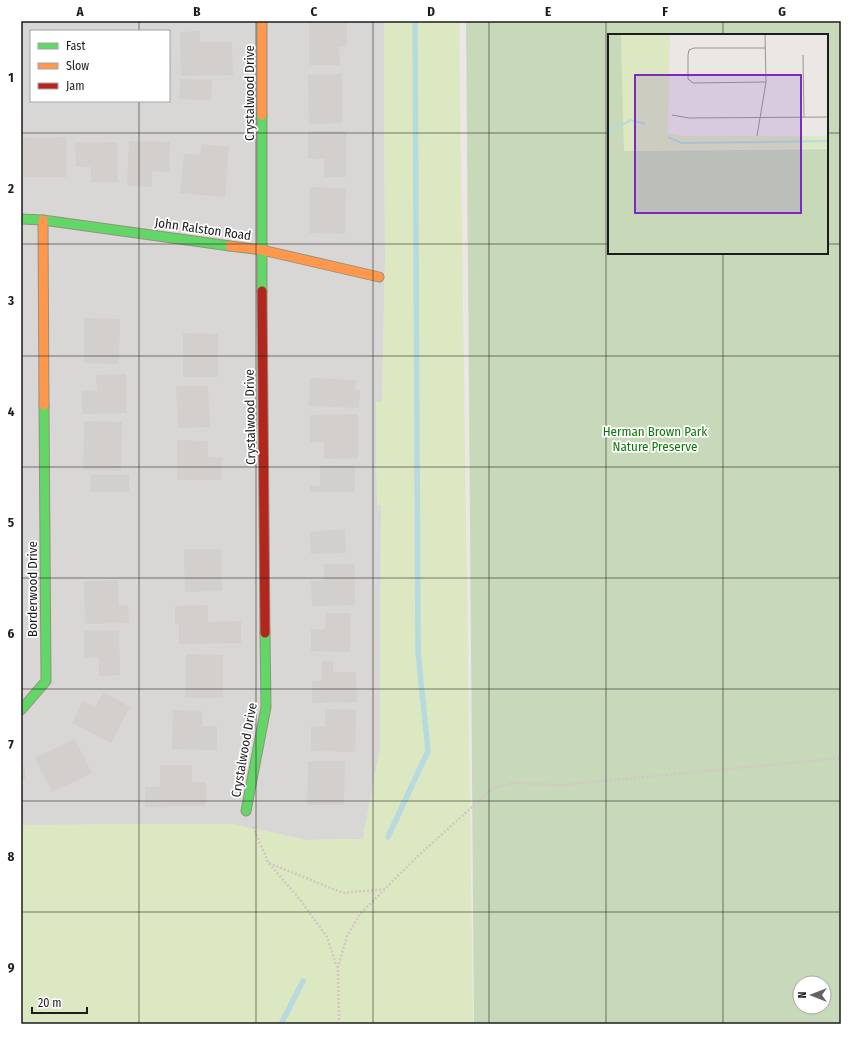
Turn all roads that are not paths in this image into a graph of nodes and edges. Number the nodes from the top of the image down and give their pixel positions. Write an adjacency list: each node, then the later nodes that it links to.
1 (262, 21): 4 (street, Crystalwood Drive)
2 (21, 219): 3 (street, John Ralston Road)
3 (43, 220): 4 (street, John Ralston Road); 6 (street, Borderwood Drive)
4 (262, 250): 5 (street, John Ralston Road); 7 (street, Crystalwood Drive)
5 (379, 277)
6 (21, 710)
7 (246, 811)

